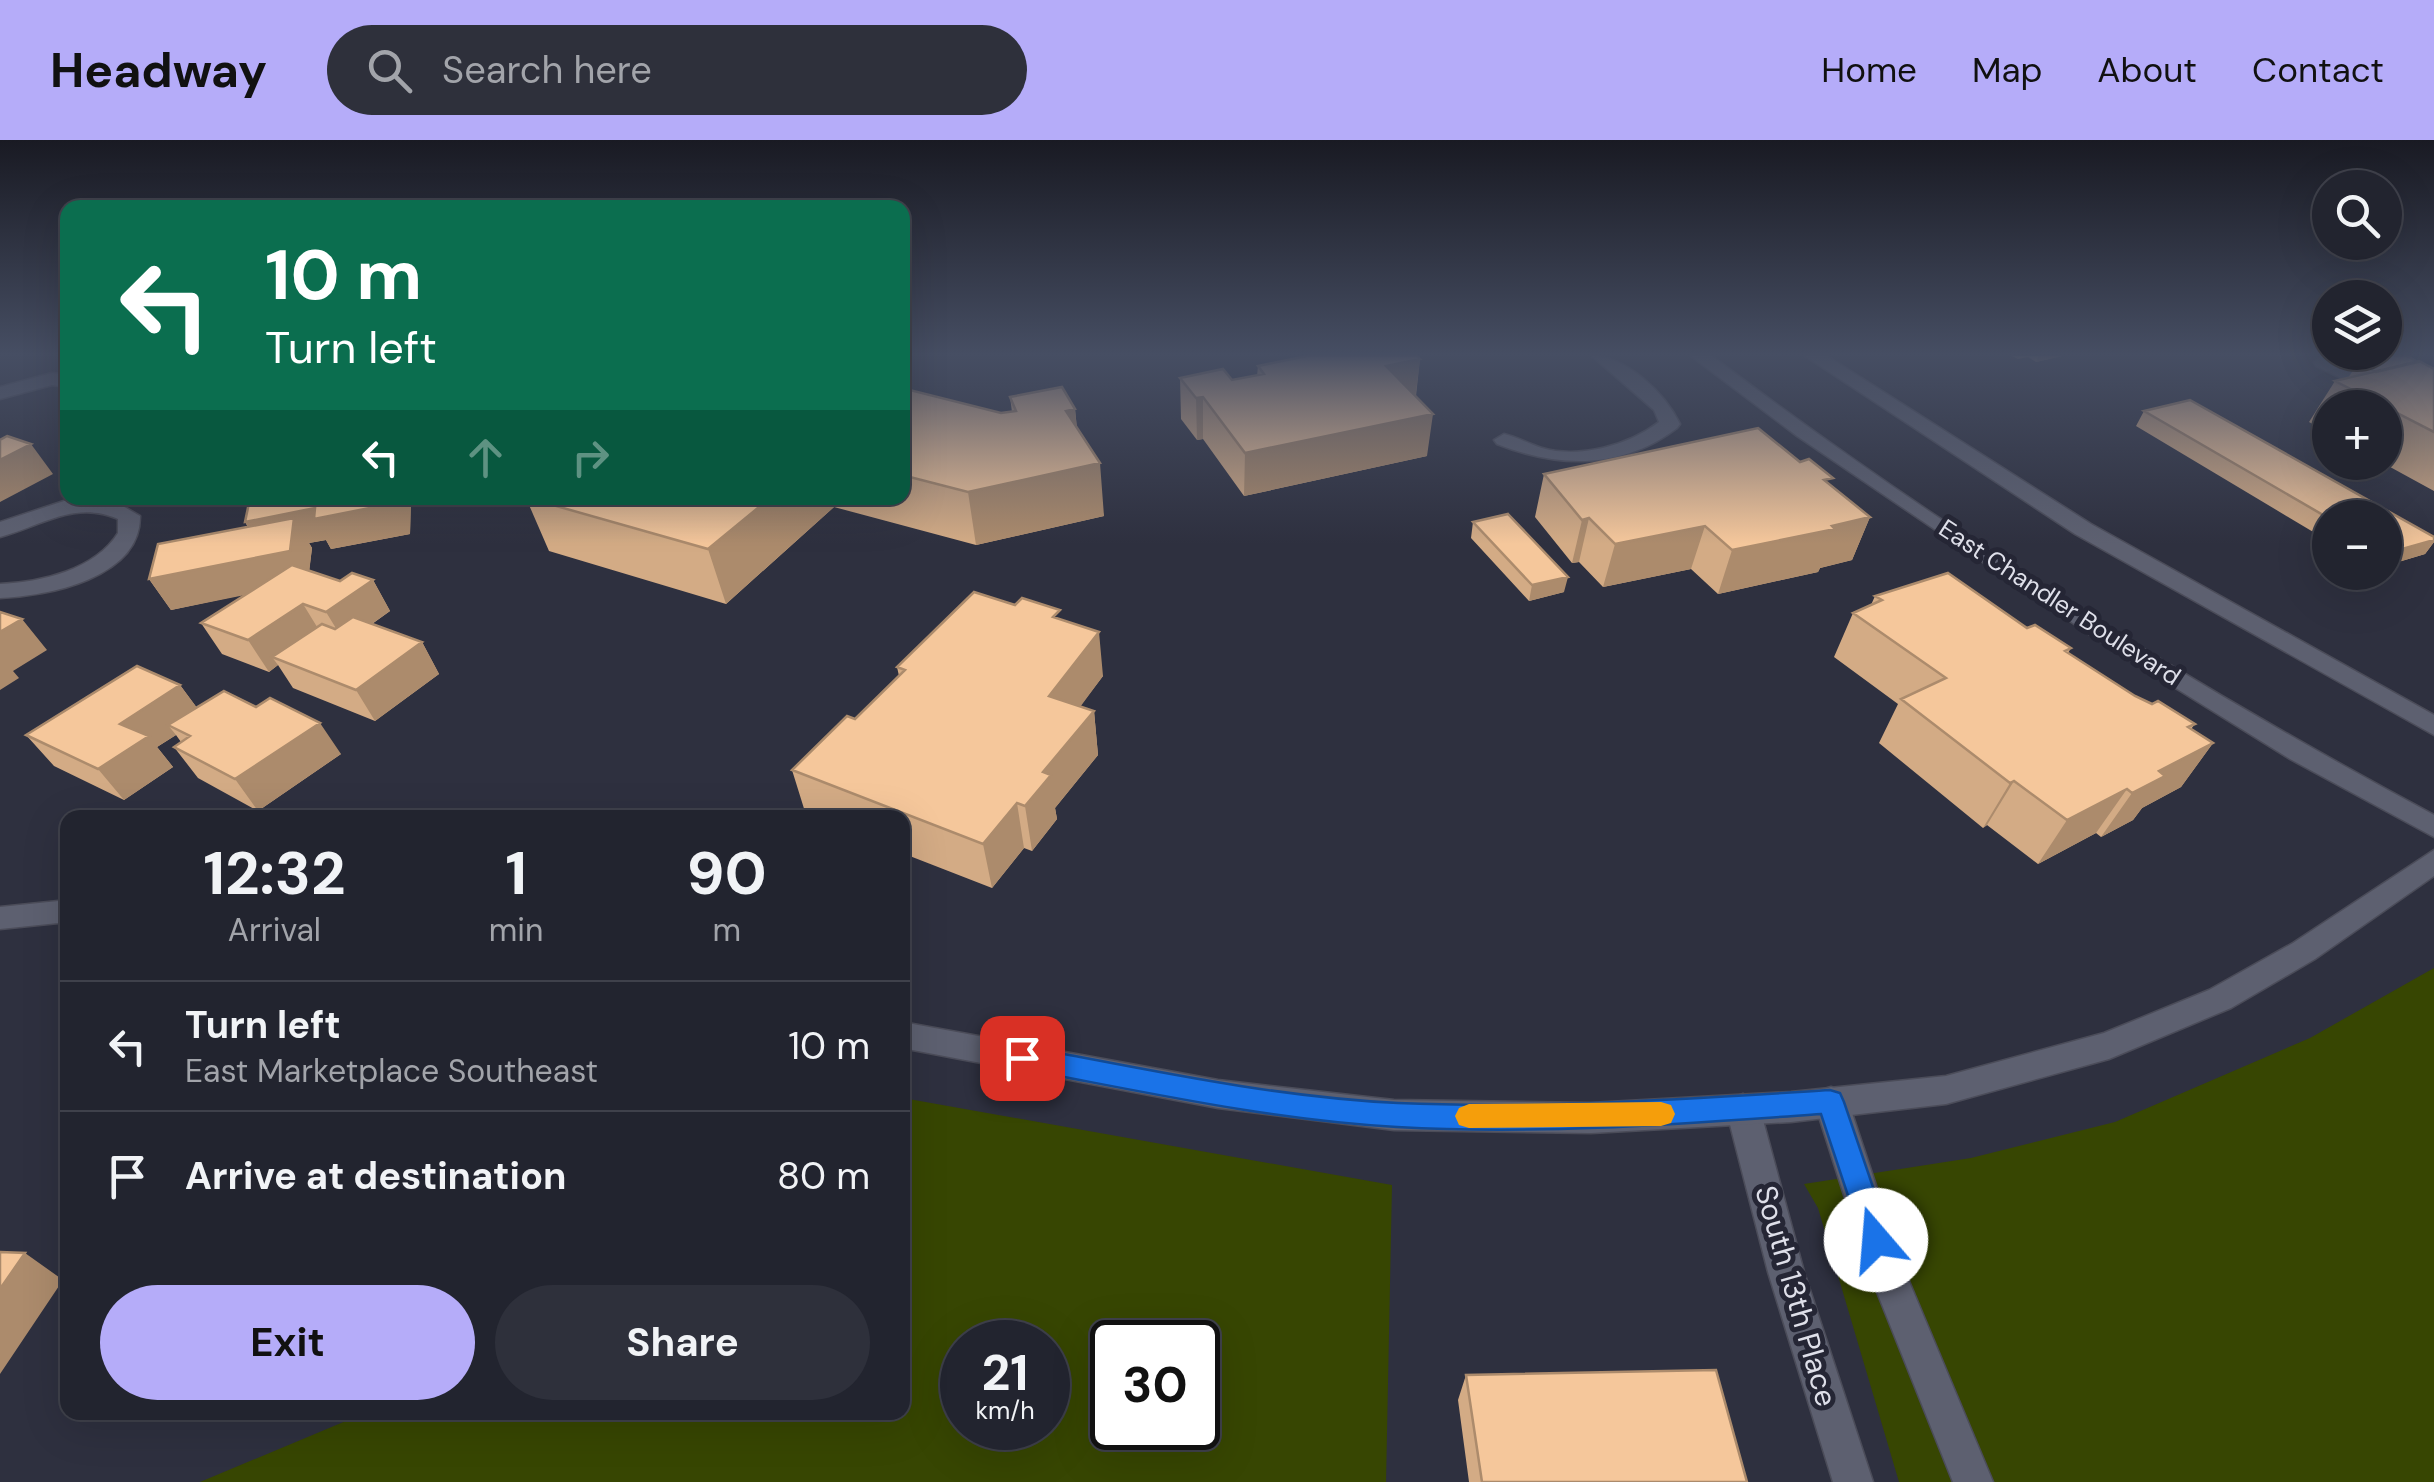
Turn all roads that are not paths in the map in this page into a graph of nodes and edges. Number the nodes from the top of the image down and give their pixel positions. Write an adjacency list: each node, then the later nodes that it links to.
1 (1667, 419): 4 (street)
2 (1784, 419): 10 (street, East Chandler Boulevard)
3 (1911, 419): 9 (street)
4 (1504, 440)
5 (85, 505): 7 (street)
6 (108, 505): 8 (street)
7 (0, 530)
8 (0, 591)
9 (2434, 726)
10 (2434, 827)
11 (2434, 861): 15 (street)
12 (60, 913): 13 (street)
13 (0, 918)
14 (910, 1036): 16 (street)
15 (1830, 1102): 16 (street); 18 (street)
16 (1744, 1110): 17 (street, South 13th Place)
17 (1852, 1482)
18 (1973, 1482)

